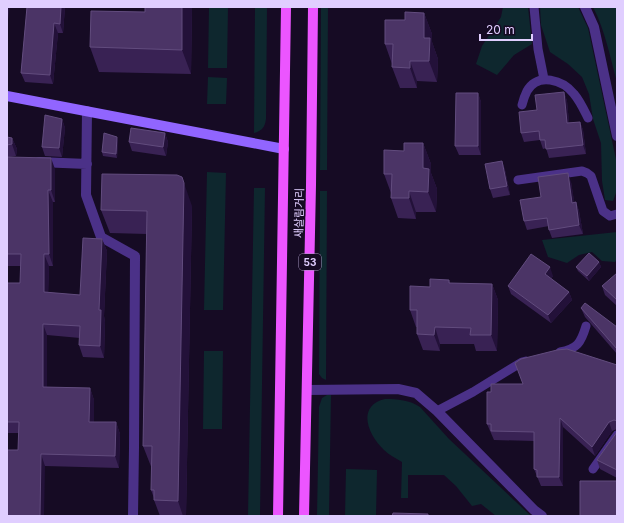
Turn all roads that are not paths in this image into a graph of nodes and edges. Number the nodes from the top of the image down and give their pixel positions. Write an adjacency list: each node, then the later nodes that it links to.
1 (286, 7): 11 (main road, 새살림거리)
2 (313, 7): 19 (main road, 새살림거리 / 53)
3 (534, 7): 5 (lane)
4 (585, 7): 10 (street)
5 (544, 79): 7 (lane); 9 (lane)
6 (7, 96): 8 (street)
7 (522, 105)
8 (87, 111): 11 (street); 13 (street)
9 (588, 118)
10 (617, 136)
11 (284, 149): 24 (main road, 새살림거리)
12 (30, 162): 13 (street)
13 (87, 164): 23 (street)
14 (518, 180): 15 (lane)
15 (617, 214)
16 (586, 326): 17 (lane)
17 (548, 355)
18 (535, 358): 20 (lane)
19 (307, 390): 20 (street); 25 (main road, 새살림거리 / 53)
20 (437, 411): 26 (street)
21 (617, 435): 22 (lane)
22 (593, 469)
23 (133, 516)
24 (278, 516)
25 (304, 516)
26 (542, 516)

